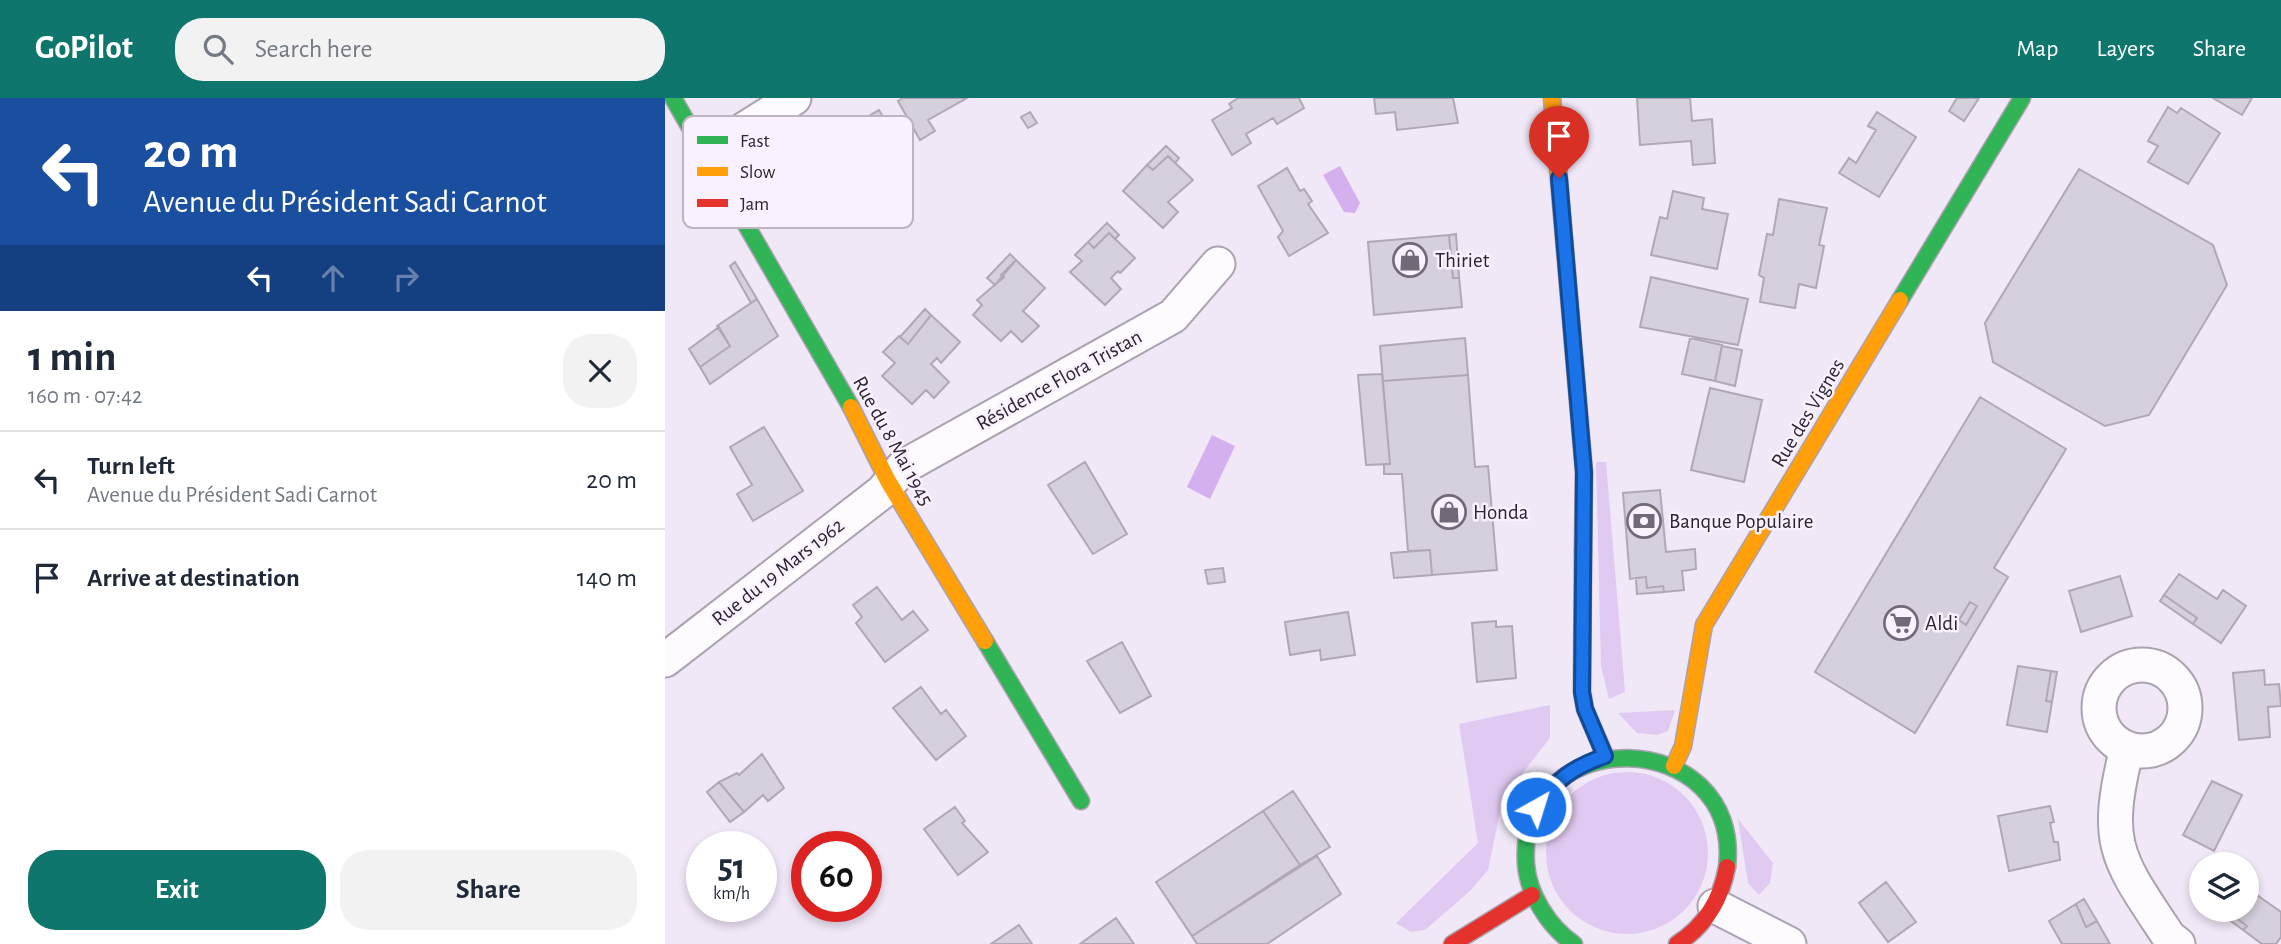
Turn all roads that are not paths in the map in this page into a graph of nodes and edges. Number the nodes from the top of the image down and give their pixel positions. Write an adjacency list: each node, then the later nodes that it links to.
1 (673, 98): 5 (street, Rue du 8 Mai 1945)
2 (794, 98): 6 (street)
3 (1552, 98): 12 (street)
4 (2022, 98): 13 (street, Rue des Vignes)
5 (683, 116)
6 (765, 116)
7 (748, 228): 9 (street, Rue du 8 Mai 1945)
8 (1218, 264): 9 (street, Résidence Flora Tristan)
9 (888, 481): 10 (street, Rue du 19 Mars 1962); 14 (street, Rue du 8 Mai 1945)
10 (665, 660)
11 (2127, 748): 21 (street)
12 (1605, 756): 13 (street); 15 (street)
13 (1674, 766): 16 (street)
14 (1081, 801)
15 (1532, 895): 17 (street); 18 (street)
16 (1715, 906): 19 (street); 20 (street)
17 (1452, 944)
18 (1574, 944)
19 (1677, 944)
20 (1789, 944)
21 (2178, 944)

